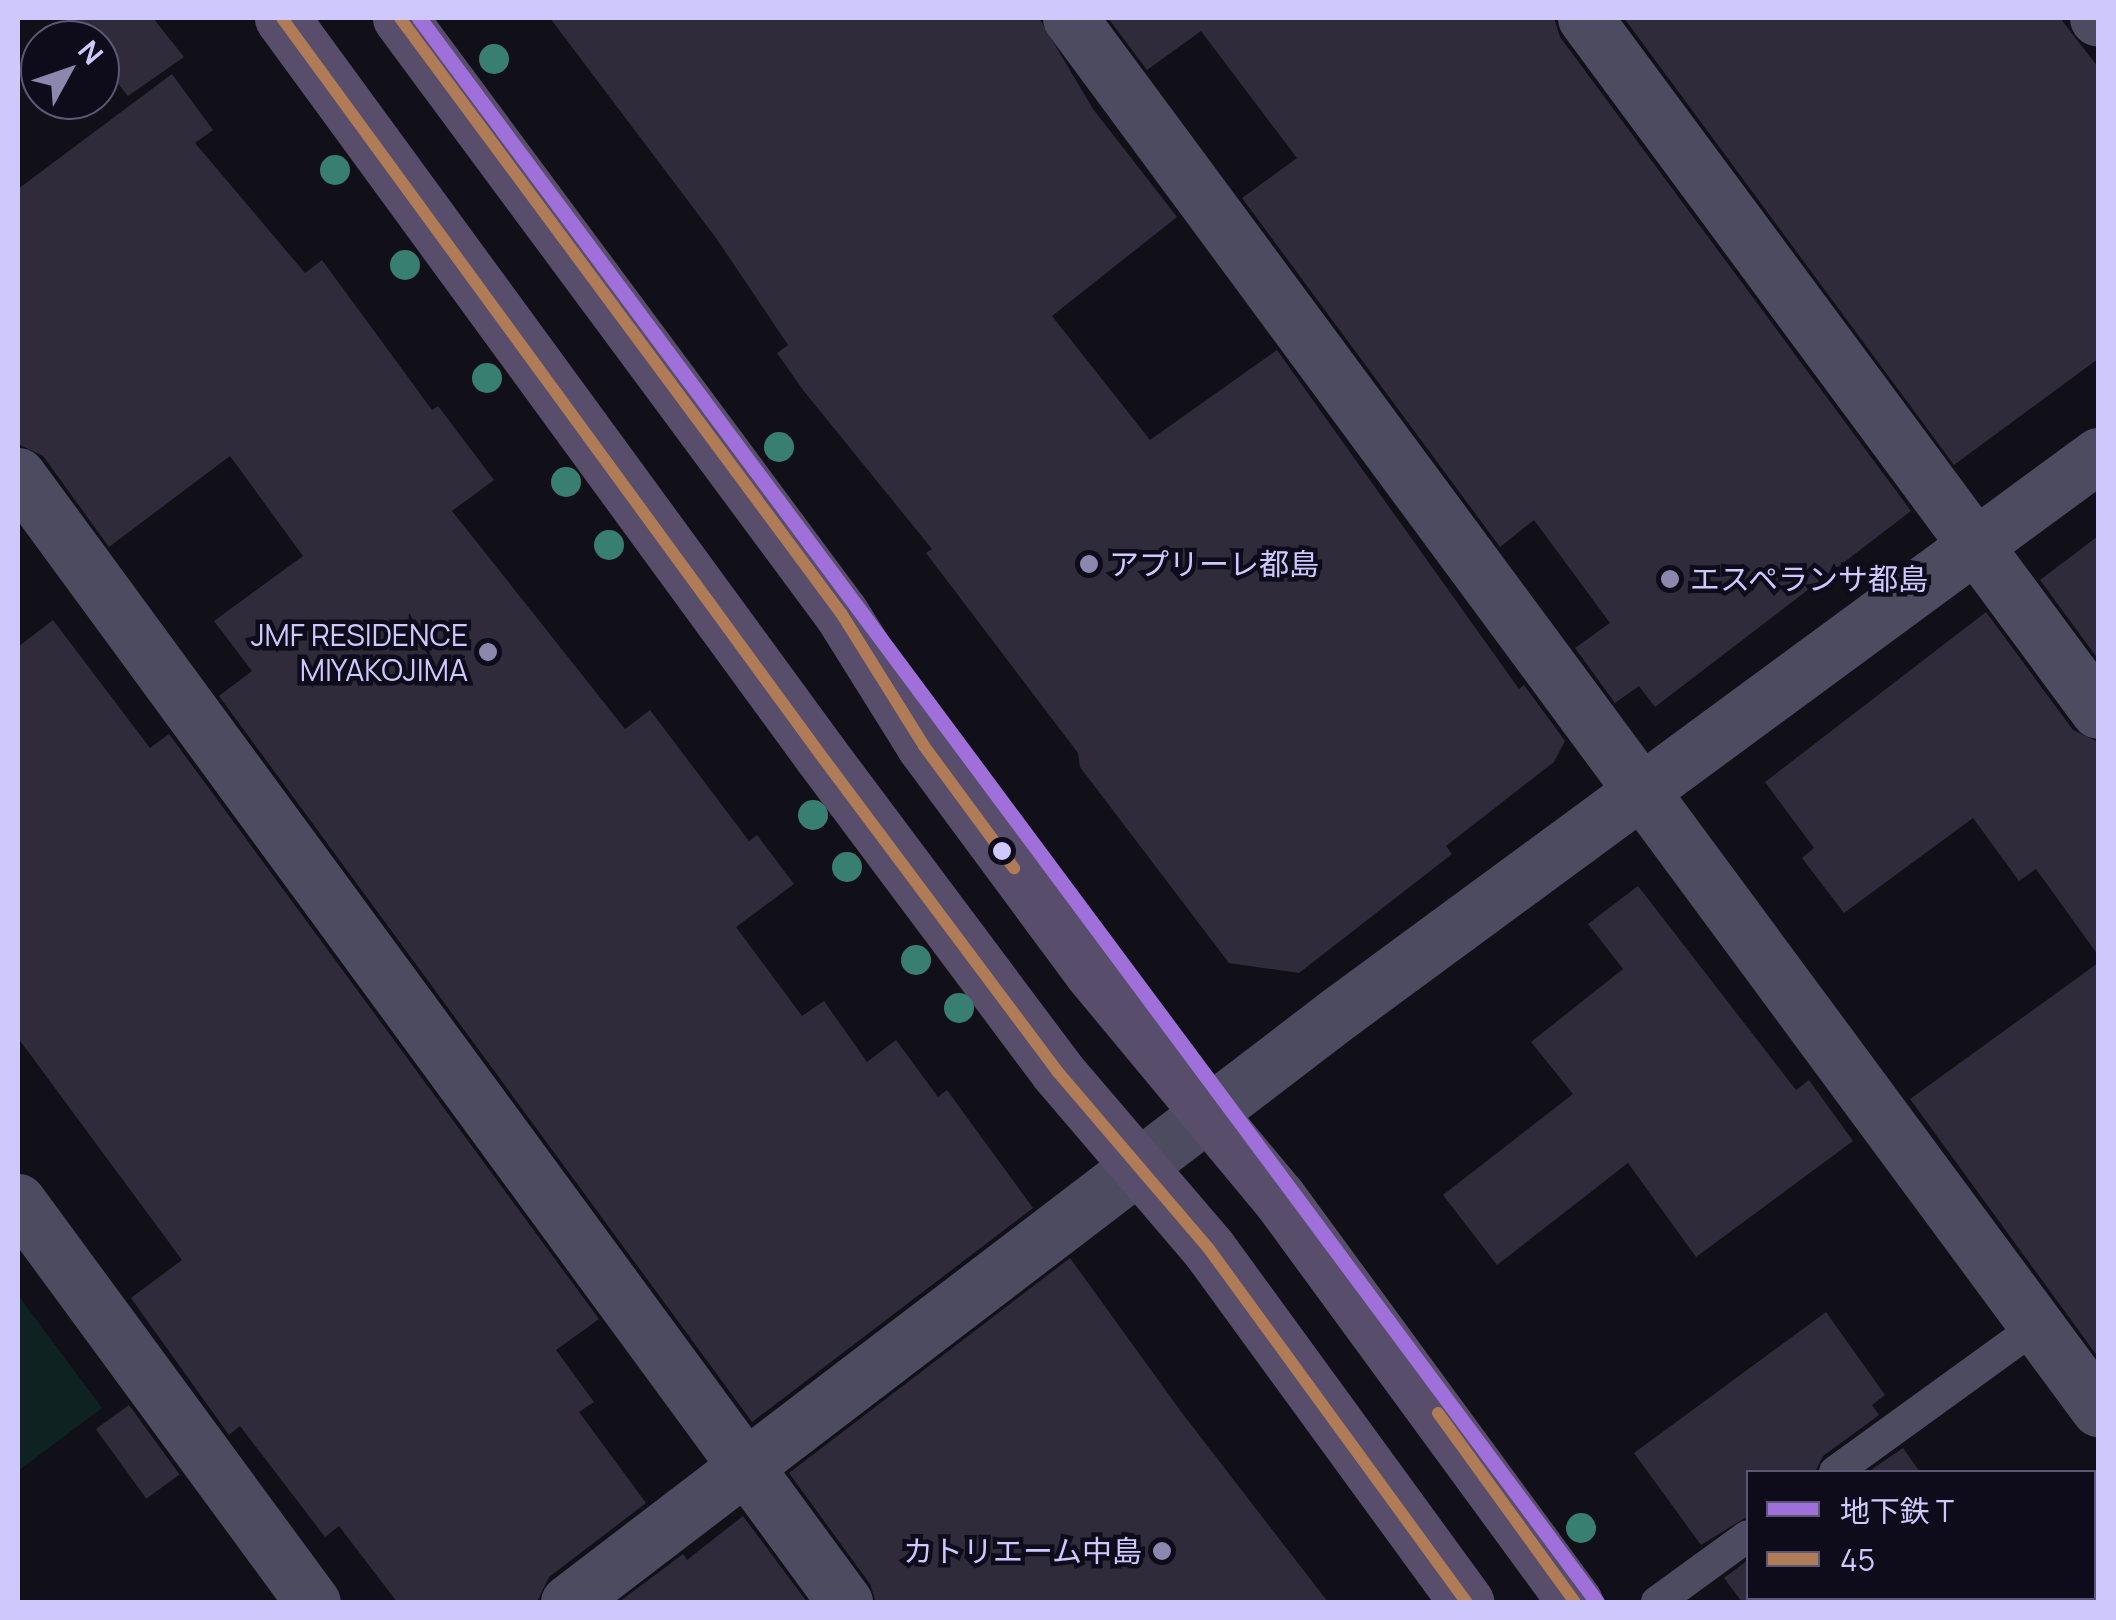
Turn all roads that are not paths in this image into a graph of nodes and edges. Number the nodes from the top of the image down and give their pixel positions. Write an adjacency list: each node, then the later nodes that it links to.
1 (282, 18): 11 (main road)
2 (400, 18): 10 (main road)
3 (1070, 18): 9 (street)
4 (1584, 18): 7 (street)
5 (2098, 455): 7 (street)
6 (18, 475): 15 (street)
7 (1976, 545): 8 (street); 9 (street)
8 (2098, 711)
9 (1642, 790): 10 (street); 13 (street)
10 (1208, 1112): 11 (street); 22 (main road)
11 (1138, 1167): 15 (street); 21 (main road)
12 (18, 1202): 18 (street)
13 (2037, 1326): 14 (street); 16 (lane)
14 (2098, 1409)
15 (746, 1466): 19 (street); 20 (street)
16 (1838, 1470)
17 (1746, 1537): 23 (lane)
18 (313, 1602)
19 (568, 1602)
20 (845, 1602)
21 (1466, 1602)
22 (1576, 1602)
23 (1657, 1602)

